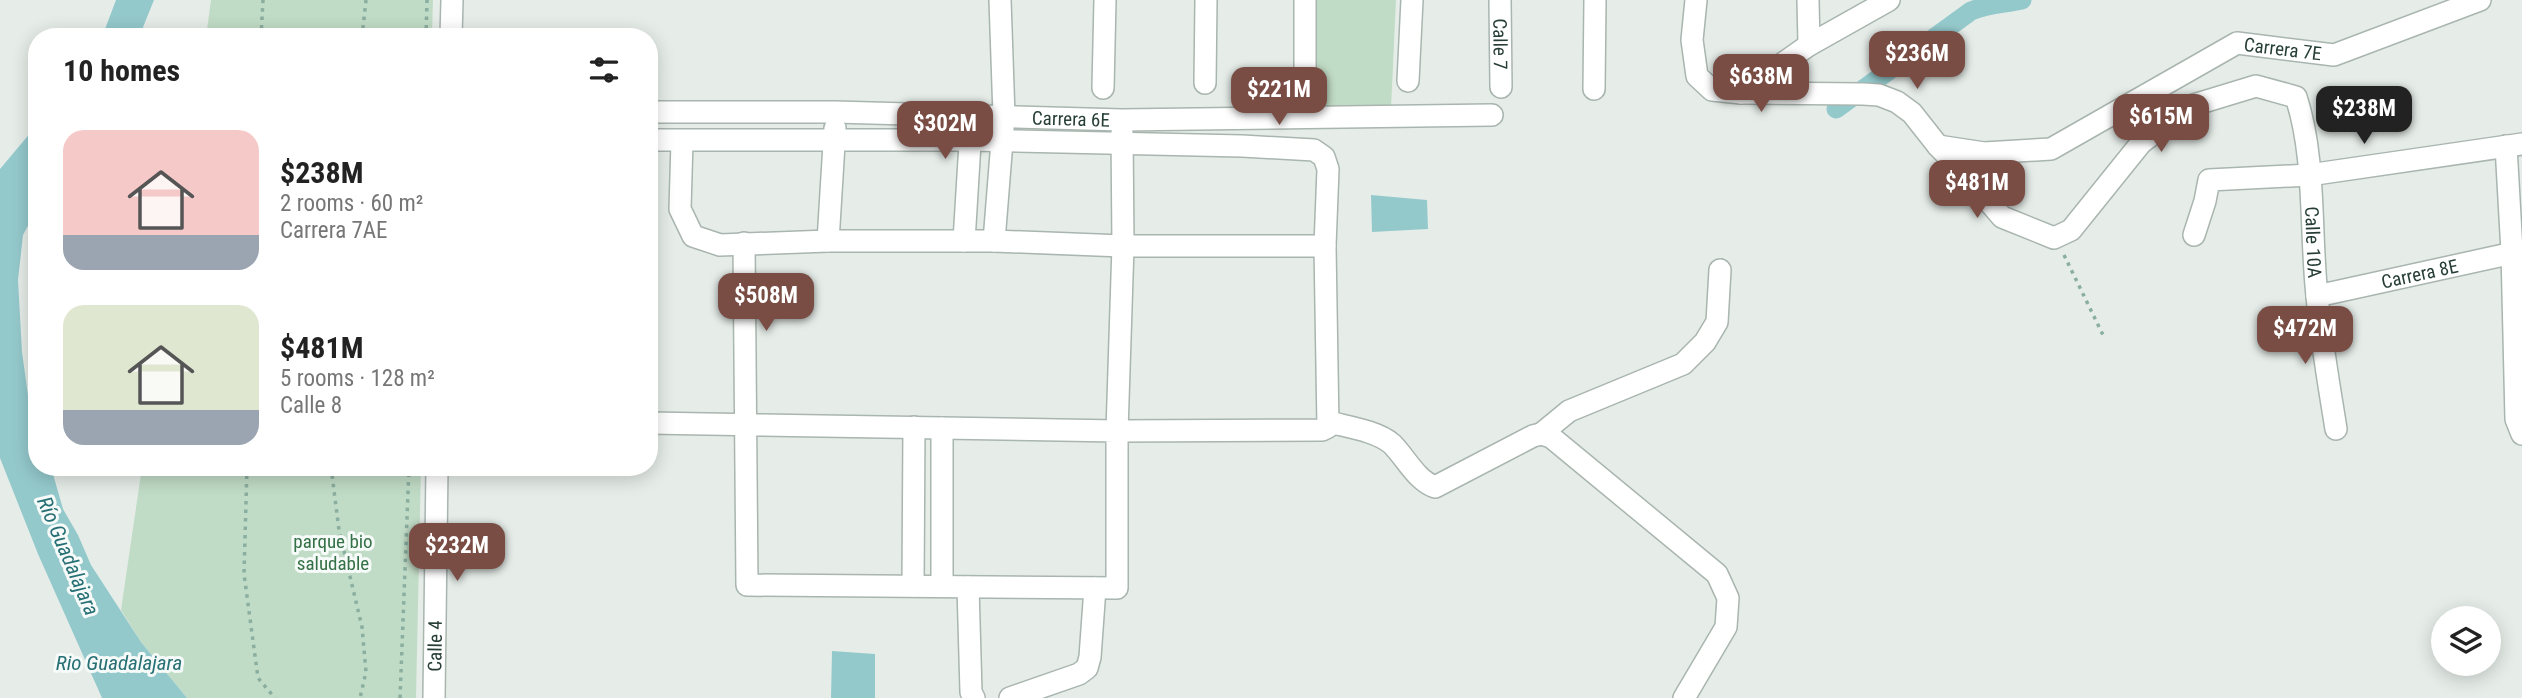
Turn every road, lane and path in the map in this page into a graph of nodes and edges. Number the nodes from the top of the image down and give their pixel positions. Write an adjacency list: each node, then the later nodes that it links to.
1 (263, 0): 16 (path)
2 (366, 0): 17 (path)
3 (427, 0): 18 (path)
4 (452, 0): 19 (street)
5 (1000, 0): 33 (street)
6 (1105, 0): 25 (street)
7 (1206, 0): 22 (street)
8 (1305, 0): 23 (street)
9 (1412, 0): 21 (street)
10 (1500, 0): 24 (street, Calle 7)
11 (1595, 0): 26 (street)
12 (1696, 0): 27 (street)
13 (1808, 0): 20 (street)
14 (2480, 0): 47 (street, Carrera 7E)
15 (1882, 2): 20 (street)
16 (261, 28)
17 (363, 28)
18 (426, 28)
19 (452, 28)
20 (1809, 45): 27 (street)
21 (1408, 81)
22 (1205, 83)
23 (1305, 85)
24 (1501, 87)
25 (1103, 88)
26 (1594, 89)
27 (1741, 93): 47 (street)
28 (658, 112): 29 (street, Carrera 6E)
29 (706, 112): 30 (street, Carrera 6E); 38 (street)
30 (835, 112): 31 (street, Carrera 6E); 39 (street)
31 (971, 115): 33 (street, Carrera 6E); 40 (street)
32 (1492, 115): 36 (street, Carrera 6E)
33 (1004, 117): 34 (street, Carrera 6E); 42 (street)
34 (1122, 120): 35 (street, Carrera 6E); 43 (street)
35 (1182, 120): 36 (street, Carrera 6E); 44 (street)
36 (1242, 120): 46 (street)
37 (658, 140): 41 (street, Carrera 6E)
38 (705, 140): 39 (street, Carrera 6E); 41 (street, Carrera 6E)
39 (834, 140): 40 (street, Carrera 6E); 51 (street)
40 (972, 140): 42 (street, Carrera 6E); 52 (street)
41 (682, 141): 54 (street)
42 (1003, 142): 43 (street, Carrera 6E); 53 (street)
43 (1122, 144): 44 (street, Carrera 6E); 55 (street)
44 (1181, 145): 46 (street, Carrera 6E)
45 (2514, 145): 48 (street); 57 (street)
46 (1242, 146): 56 (street, Carrera 6E)
47 (1938, 146): 50 (street)
48 (2309, 175): 49 (street); 50 (street, Calle 10A); 59 (street, Calle 10A)
49 (2193, 235)
50 (2054, 237): 60 (path)
51 (828, 241): 52 (street); 54 (street)
52 (964, 241): 53 (street)
53 (994, 241): 55 (street)
54 (744, 243): 63 (street)
55 (1123, 246): 56 (street); 67 (street)
56 (1325, 246): 62 (street)
57 (2517, 251): 59 (street, Carrera 8E); 69 (street)
58 (1720, 270): 68 (street)
59 (2316, 296): 66 (street, Calle 10A)
60 (2103, 335)
61 (658, 422): 63 (street)
62 (1329, 422): 67 (street); 68 (street)
63 (746, 424): 64 (street); 74 (street)
64 (914, 427): 65 (street); 74 (street)
65 (942, 428): 67 (street); 75 (street)
66 (2336, 429)
67 (1117, 431): 77 (street)
68 (1541, 434): 84 (street)
69 (2522, 434)
70 (247, 476): 78 (path)
71 (332, 476): 79 (path)
72 (409, 476): 80 (path)
73 (437, 476): 81 (street, Calle 4)
74 (913, 586): 75 (street)
75 (942, 586): 76 (street)
76 (968, 587): 77 (street); 82 (street)
77 (1095, 588): 83 (street)
78 (275, 698)
79 (360, 698)
80 (400, 698)
81 (434, 698)
82 (974, 698)
83 (1010, 698)
84 (1684, 698)

